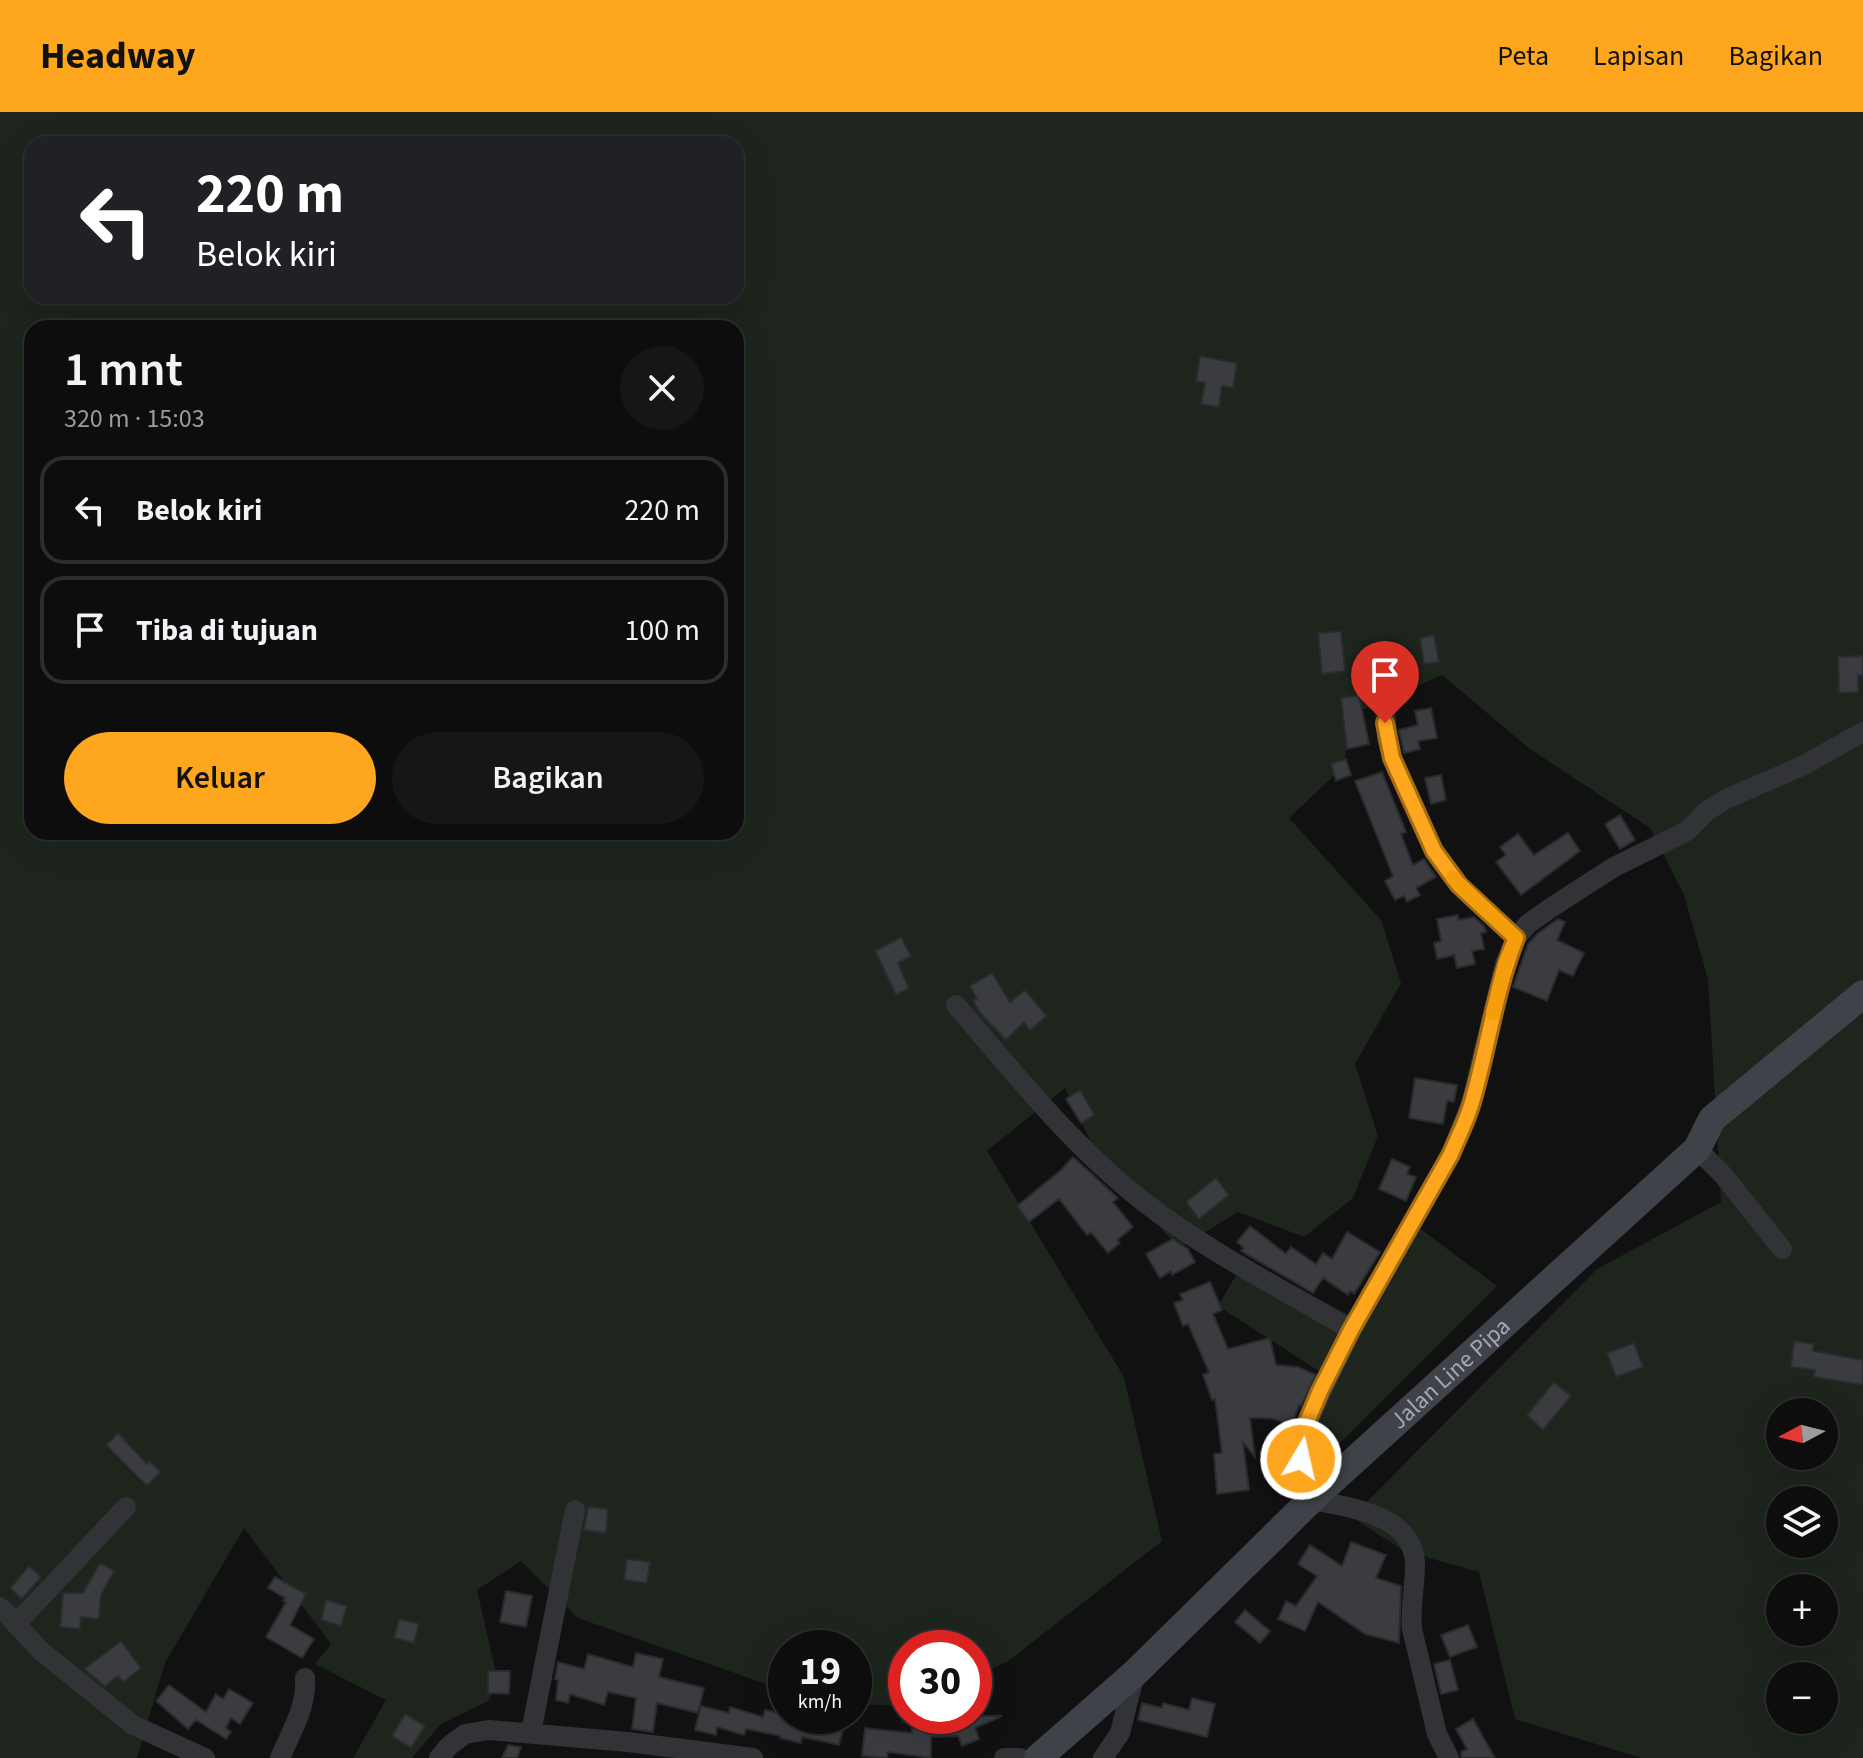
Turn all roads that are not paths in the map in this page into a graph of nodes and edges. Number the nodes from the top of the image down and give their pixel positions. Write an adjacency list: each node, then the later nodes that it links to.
1 (1385, 707): 3 (street)
2 (1863, 732): 3 (street)
3 (1516, 938): 8 (street)
4 (1863, 994): 6 (main road, Jalan Line Pipa)
5 (956, 1005): 8 (street)
6 (1697, 1149): 7 (street); 9 (main road, Jalan Line Pipa)
7 (1782, 1249)
8 (1351, 1330): 9 (street)
9 (1313, 1498): 14 (main road, Jalan Line Pipa); 25 (street)
10 (126, 1507): 13 (street)
11 (575, 1510): 16 (street)
12 (0, 1607): 13 (street)
13 (16, 1624): 17 (street)
14 (1135, 1673): 23 (main road, Jalan Line Pipa); 24 (street)
15 (305, 1678): 18 (street)
16 (531, 1732): 19 (street); 20 (street)
17 (205, 1758)
18 (280, 1758)
19 (439, 1758)
20 (753, 1758)
21 (1004, 1758): 22 (street)
22 (1020, 1758)
23 (1038, 1758)
24 (1103, 1758)
25 (1449, 1758)

